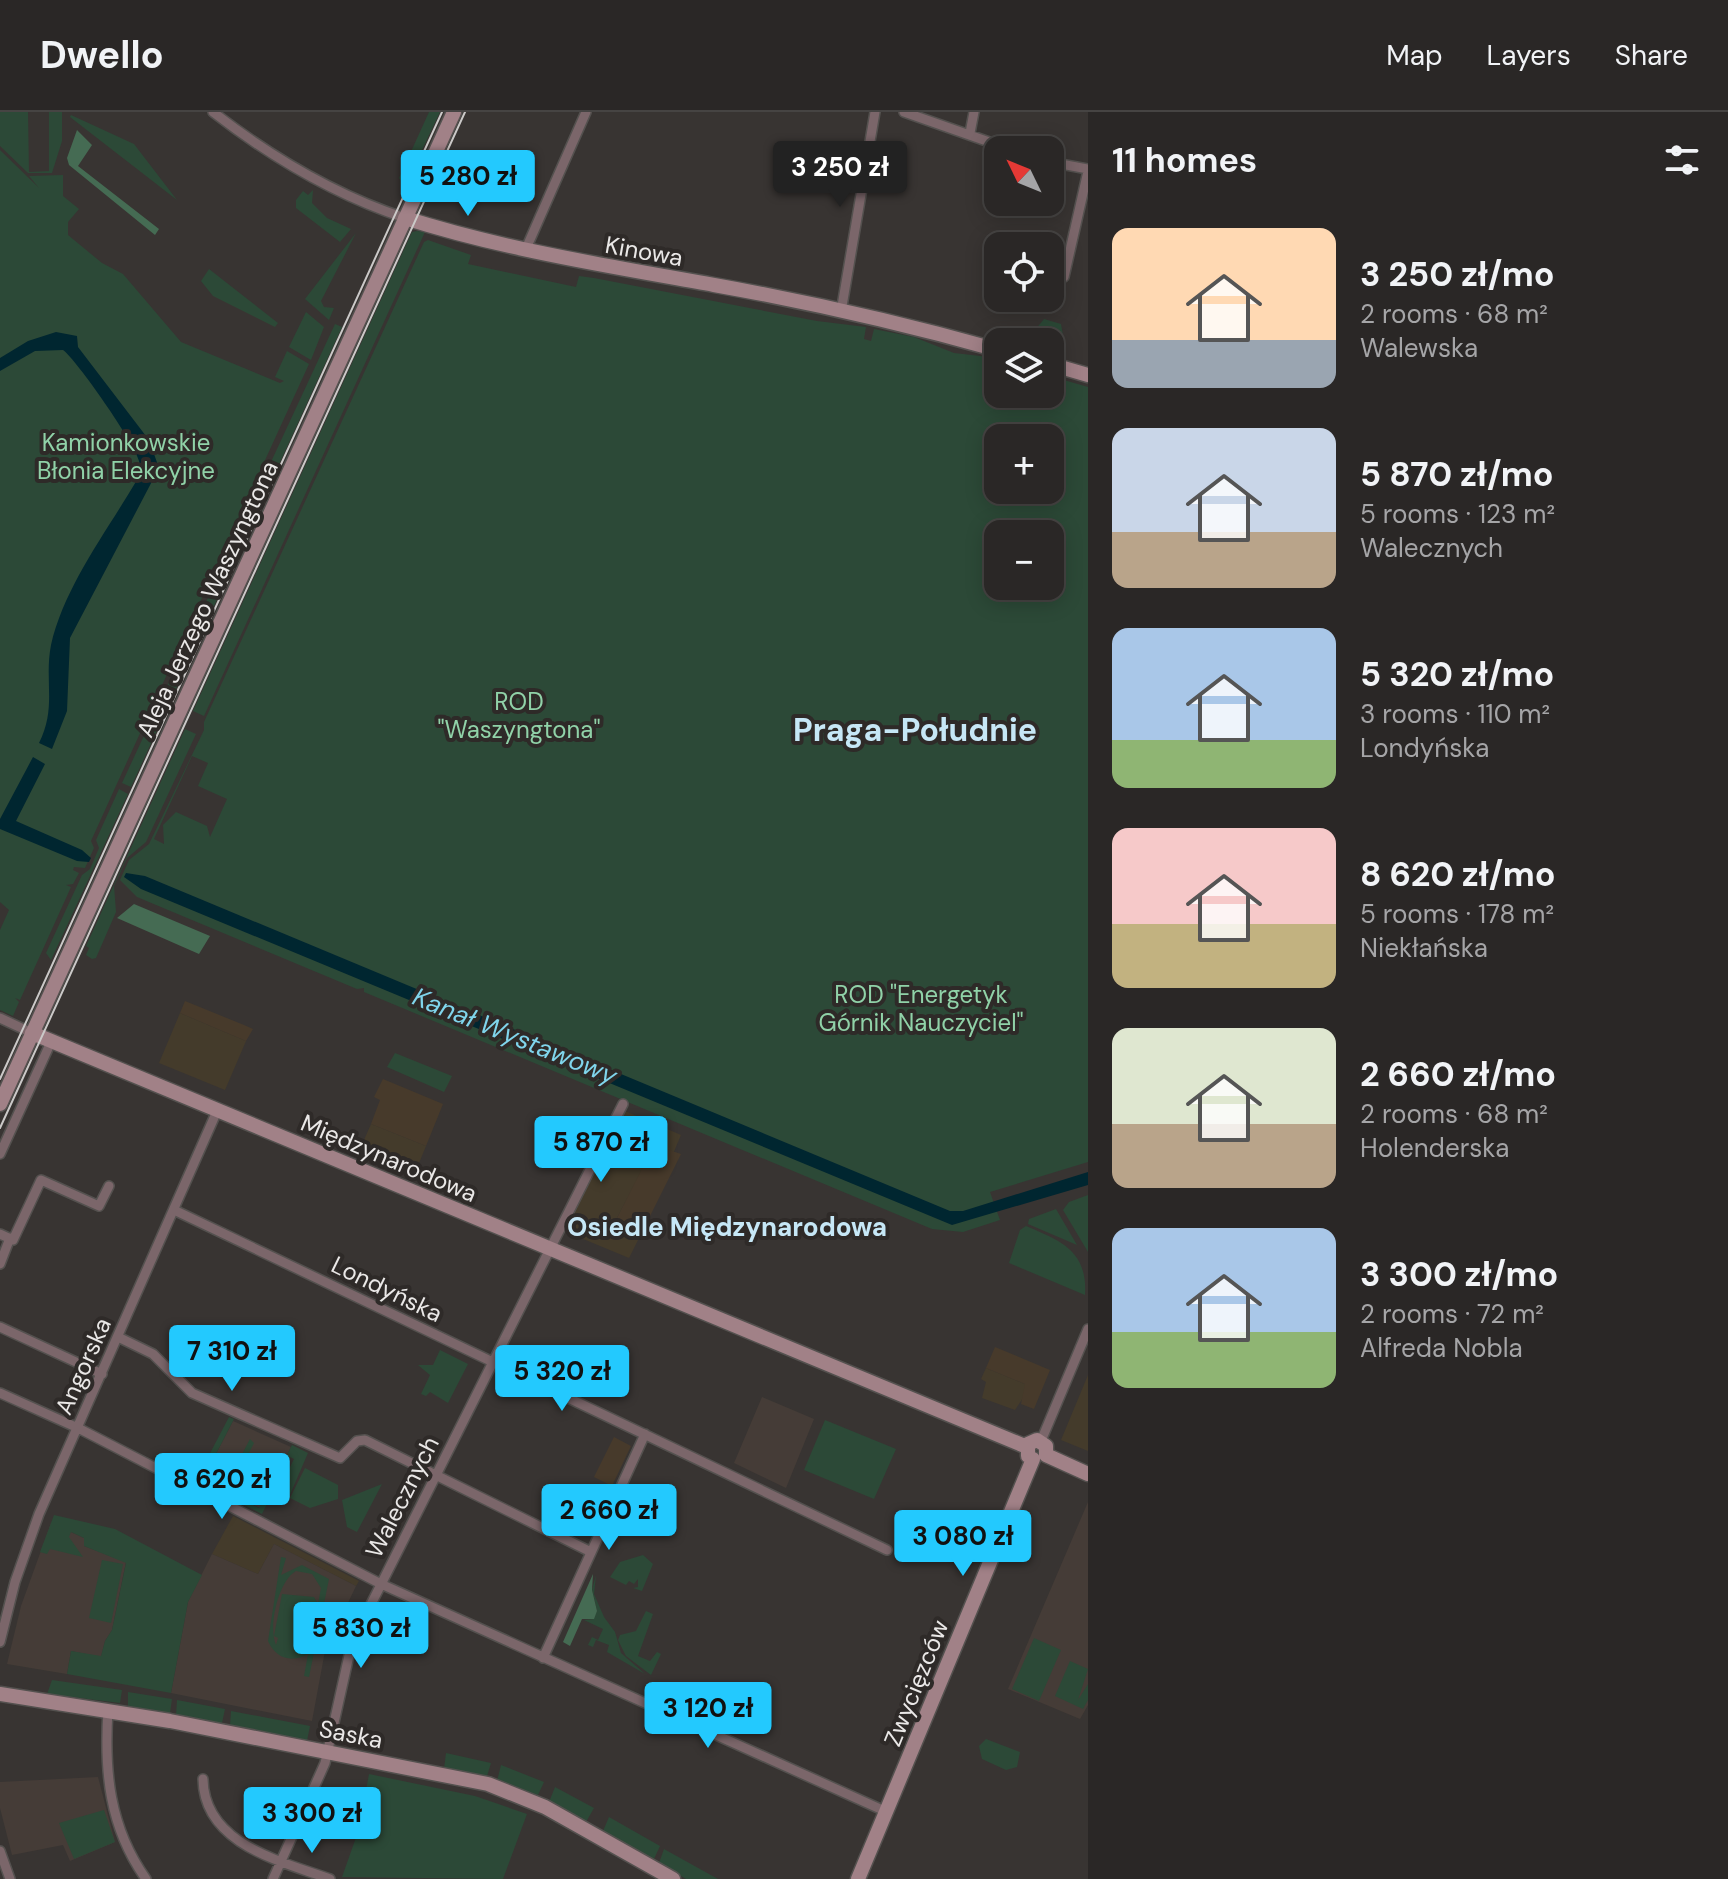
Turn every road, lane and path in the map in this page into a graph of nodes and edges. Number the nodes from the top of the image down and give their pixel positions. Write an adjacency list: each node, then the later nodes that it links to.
1 (213, 112): 8 (street, Kinowa)
2 (233, 112): 8 (street)
3 (454, 112): 13 (street, Aleja Jerzego Waszyngtona)
4 (586, 112): 14 (street)
5 (875, 112): 16 (street)
6 (904, 112): 9 (street)
7 (974, 112): 9 (street)
8 (225, 122): 13 (street, Kinowa)
9 (970, 133): 10 (street)
10 (984, 139)
11 (1064, 165): 12 (street)
12 (1088, 170): 15 (street)
13 (405, 218): 14 (street, Kinowa); 21 (street, Aleja Jerzego Waszyngtona)
14 (525, 251): 16 (street, Kinowa)
15 (1064, 277)
16 (841, 312): 17 (street, Kinowa)
17 (984, 347)
18 (1064, 368): 19 (street)
19 (1088, 375)
20 (0, 1018): 21 (street, Międzynarodowa)
21 (32, 1033): 22 (street, Międzynarodowa); 23 (street, Aleja Jerzego Waszyngtona)
22 (51, 1042): 25 (street, Międzynarodowa); 26 (street)
23 (0, 1104)
24 (623, 1104): 31 (street, Walecznych)
25 (217, 1111): 28 (street, Angorska); 31 (street, Międzynarodowa)
26 (0, 1154)
27 (109, 1186): 30 (street)
28 (174, 1210): 35 (street, Angorska); 36 (street, Londyńska)
29 (0, 1234): 30 (street)
30 (10, 1238): 32 (street)
31 (549, 1249): 36 (street, Walecznych); 41 (street, Międzynarodowa)
32 (0, 1264)
33 (0, 1327): 37 (street)
34 (1088, 1329): 41 (street, Zwycięzców)
35 (118, 1337): 37 (street, Angorska); 42 (street)
36 (493, 1362): 40 (street, Londyńska); 42 (street, Walecznych)
37 (102, 1374): 39 (street, Angorska)
38 (0, 1393): 39 (street)
39 (78, 1428): 46 (street); 47 (street, Angorska)
40 (645, 1434): 44 (street, Londyńska); 45 (street)
41 (1036, 1451): 43 (street, Międzynarodowa); 53 (street, Zwycięzców)
42 (435, 1474): 45 (street); 46 (street, Walecznych)
43 (1088, 1474)
44 (887, 1550)
45 (591, 1552): 48 (street)
46 (381, 1584): 48 (street); 51 (street, Walecznych)
47 (0, 1642)
48 (543, 1658): 53 (street)
49 (0, 1694): 50 (street, Saska)
50 (108, 1710): 51 (street, Saska); 57 (street)
51 (328, 1752): 55 (street, Walecznych); 60 (street, Saska)
52 (203, 1779): 55 (street)
53 (887, 1812): 61 (street, Zwycięzców)
54 (0, 1851): 56 (street)
55 (282, 1861): 58 (street, Walecznych); 59 (street)
56 (10, 1879)
57 (146, 1879)
58 (273, 1879)
59 (330, 1879)
60 (673, 1879)
61 (858, 1879)

